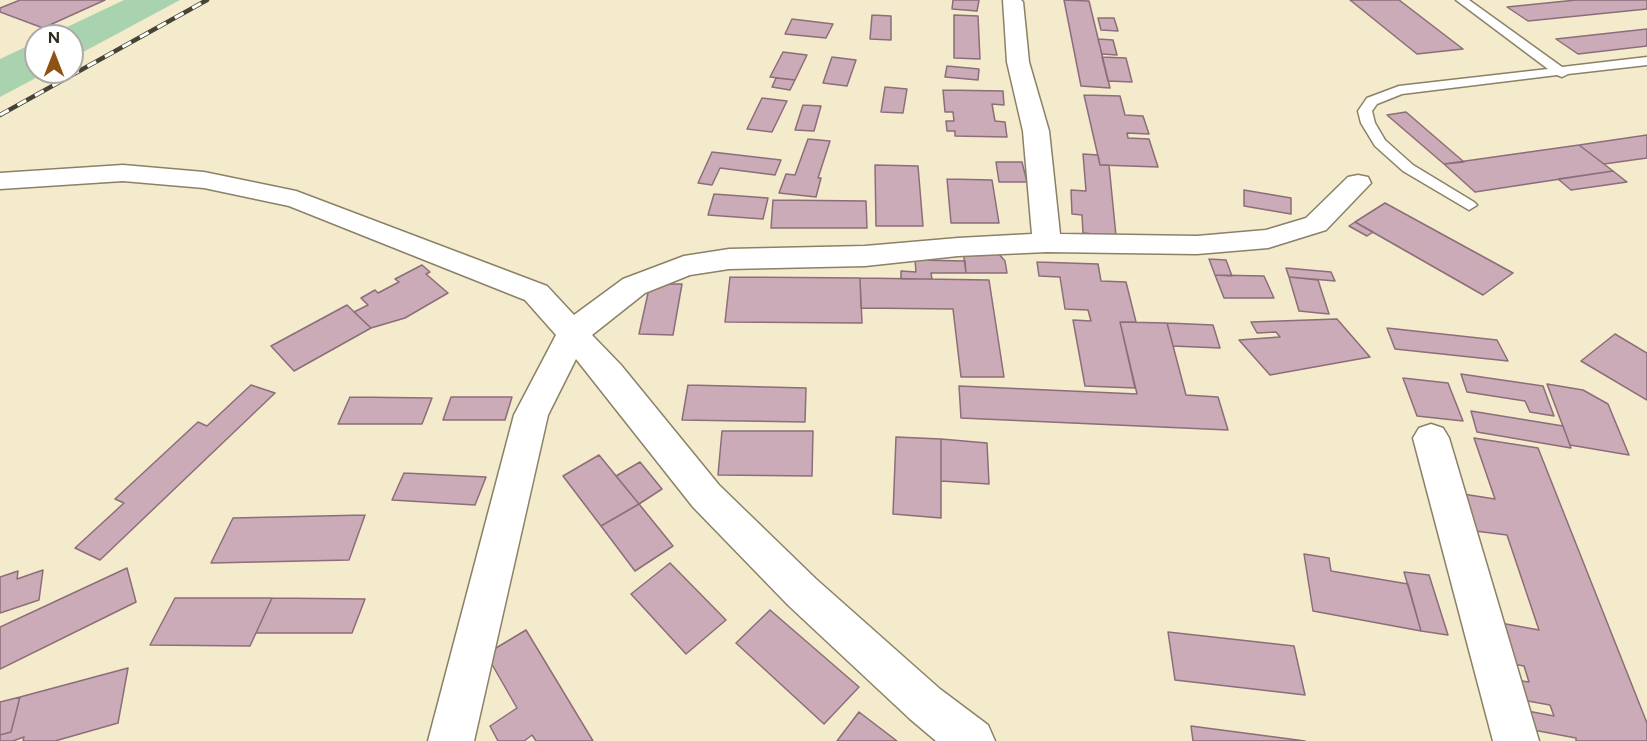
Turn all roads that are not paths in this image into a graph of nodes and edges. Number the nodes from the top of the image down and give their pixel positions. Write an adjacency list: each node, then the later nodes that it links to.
1 (1462, 0): 4 (lane)
2 (1012, 2): 8 (street)
3 (1647, 62): 4 (lane)
4 (1562, 73): 7 (lane)
5 (0, 182): 9 (street)
6 (1358, 183): 8 (street)
7 (1468, 205)
8 (1047, 243): 9 (street)
9 (573, 333): 11 (street); 12 (street)
10 (1431, 438): 13 (street)
11 (451, 741)
12 (972, 741)
13 (1516, 741)

